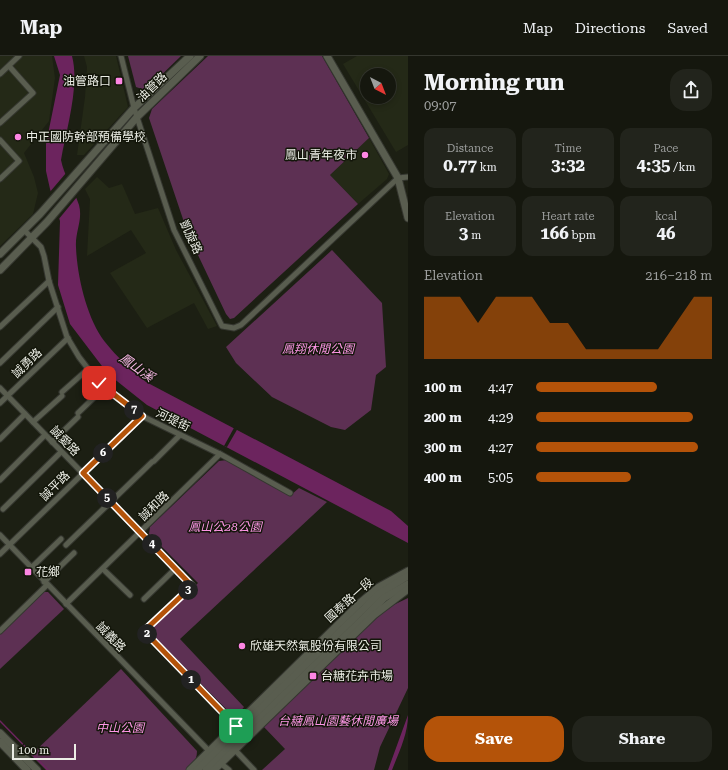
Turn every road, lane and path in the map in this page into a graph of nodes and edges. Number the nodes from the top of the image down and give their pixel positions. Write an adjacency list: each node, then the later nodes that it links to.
1 (19, 56): 6 (street)
2 (120, 56): 8 (street)
3 (190, 56): 8 (street, 油管路)
4 (200, 56): 9 (street, 油管路)
5 (327, 56): 12 (street)
6 (8, 66): 7 (street); 10 (street)
7 (0, 74)
8 (134, 108): 9 (street); 16 (street)
9 (137, 117): 12 (street, 凱旋路); 17 (street)
10 (0, 123)
11 (0, 140): 14 (street)
12 (398, 178): 13 (street); 15 (street)
13 (408, 178)
14 (0, 179)
15 (408, 218)
16 (24, 230): 17 (street, 河堤街); 18 (street)
17 (32, 238): 19 (street); 20 (street, 河堤街)
18 (0, 254)
19 (0, 270)
20 (49, 281): 21 (street, 河堤街); 22 (street)
21 (58, 307): 23 (street, 河堤街); 24 (street)
22 (0, 327)
23 (68, 338): 25 (street, 河堤街); 28 (street, 誠勇路)
24 (0, 363)
25 (88, 368): 26 (street, 河堤街); 32 (street)
26 (105, 387): 31 (street, 河堤街); 36 (street)
27 (0, 388): 28 (street, 誠愛路)
28 (8, 396): 29 (street, 誠勇路); 30 (street, 誠愛路)
29 (0, 403)
30 (25, 414): 32 (street, 誠愛路); 35 (street)
31 (142, 416): 34 (street, 河堤街); 39 (street, 誠平路)
32 (33, 422): 33 (street, 誠愛路)
33 (45, 435): 36 (street, 誠愛路); 40 (street)
34 (180, 435): 38 (street, 河堤街); 42 (street)
35 (0, 439)
36 (52, 442): 37 (street, 誠愛路)
37 (61, 452): 39 (street, 誠愛路); 43 (street)
38 (220, 454): 41 (street, 河堤街); 44 (street, 誠和路)
39 (83, 473): 42 (street, 誠愛路); 48 (street, 誠平路)
40 (0, 480)
41 (290, 494)
42 (110, 502): 44 (street, 誠愛路); 47 (street)
43 (3, 509)
44 (140, 533): 52 (street, 誠和路); 53 (street, 誠愛路)
45 (0, 535): 48 (street, 誠義路)
46 (61, 539): 51 (street)
47 (66, 544)
48 (9, 545): 50 (street, 誠平路); 51 (street, 誠義路)
49 (74, 553): 56 (street)
50 (0, 554)
51 (32, 568): 56 (street, 誠義路)
52 (103, 568): 59 (street); 61 (street, 誠和路)
53 (175, 569): 60 (street); 63 (street, 誠愛路)
54 (408, 570): 63 (street, 國泰路一段)
55 (408, 576): 67 (street, 國泰路一段)
56 (46, 583): 61 (street, 誠義路); 62 (street)
57 (408, 584): 67 (street, 國泰路一段)
58 (408, 589): 66 (street, 國泰路一段)
59 (130, 595)
60 (144, 599)
61 (66, 604): 67 (street, 誠義路)
62 (0, 630)
63 (236, 726): 67 (street, 國泰路一段)
64 (0, 732): 69 (street)
65 (0, 742): 68 (street)
66 (235, 750): 67 (street, 國泰路一段); 75 (street)
67 (215, 758): 70 (street, 國泰路一段); 71 (street, 國泰路一段); 72 (street, 國泰路一段); 73 (street, 國泰路一段); 74 (street, 誠義路)
68 (27, 770)
69 (37, 770)
70 (190, 770)
71 (197, 770)
72 (206, 770)
73 (214, 770)
74 (229, 770)
75 (254, 770)

